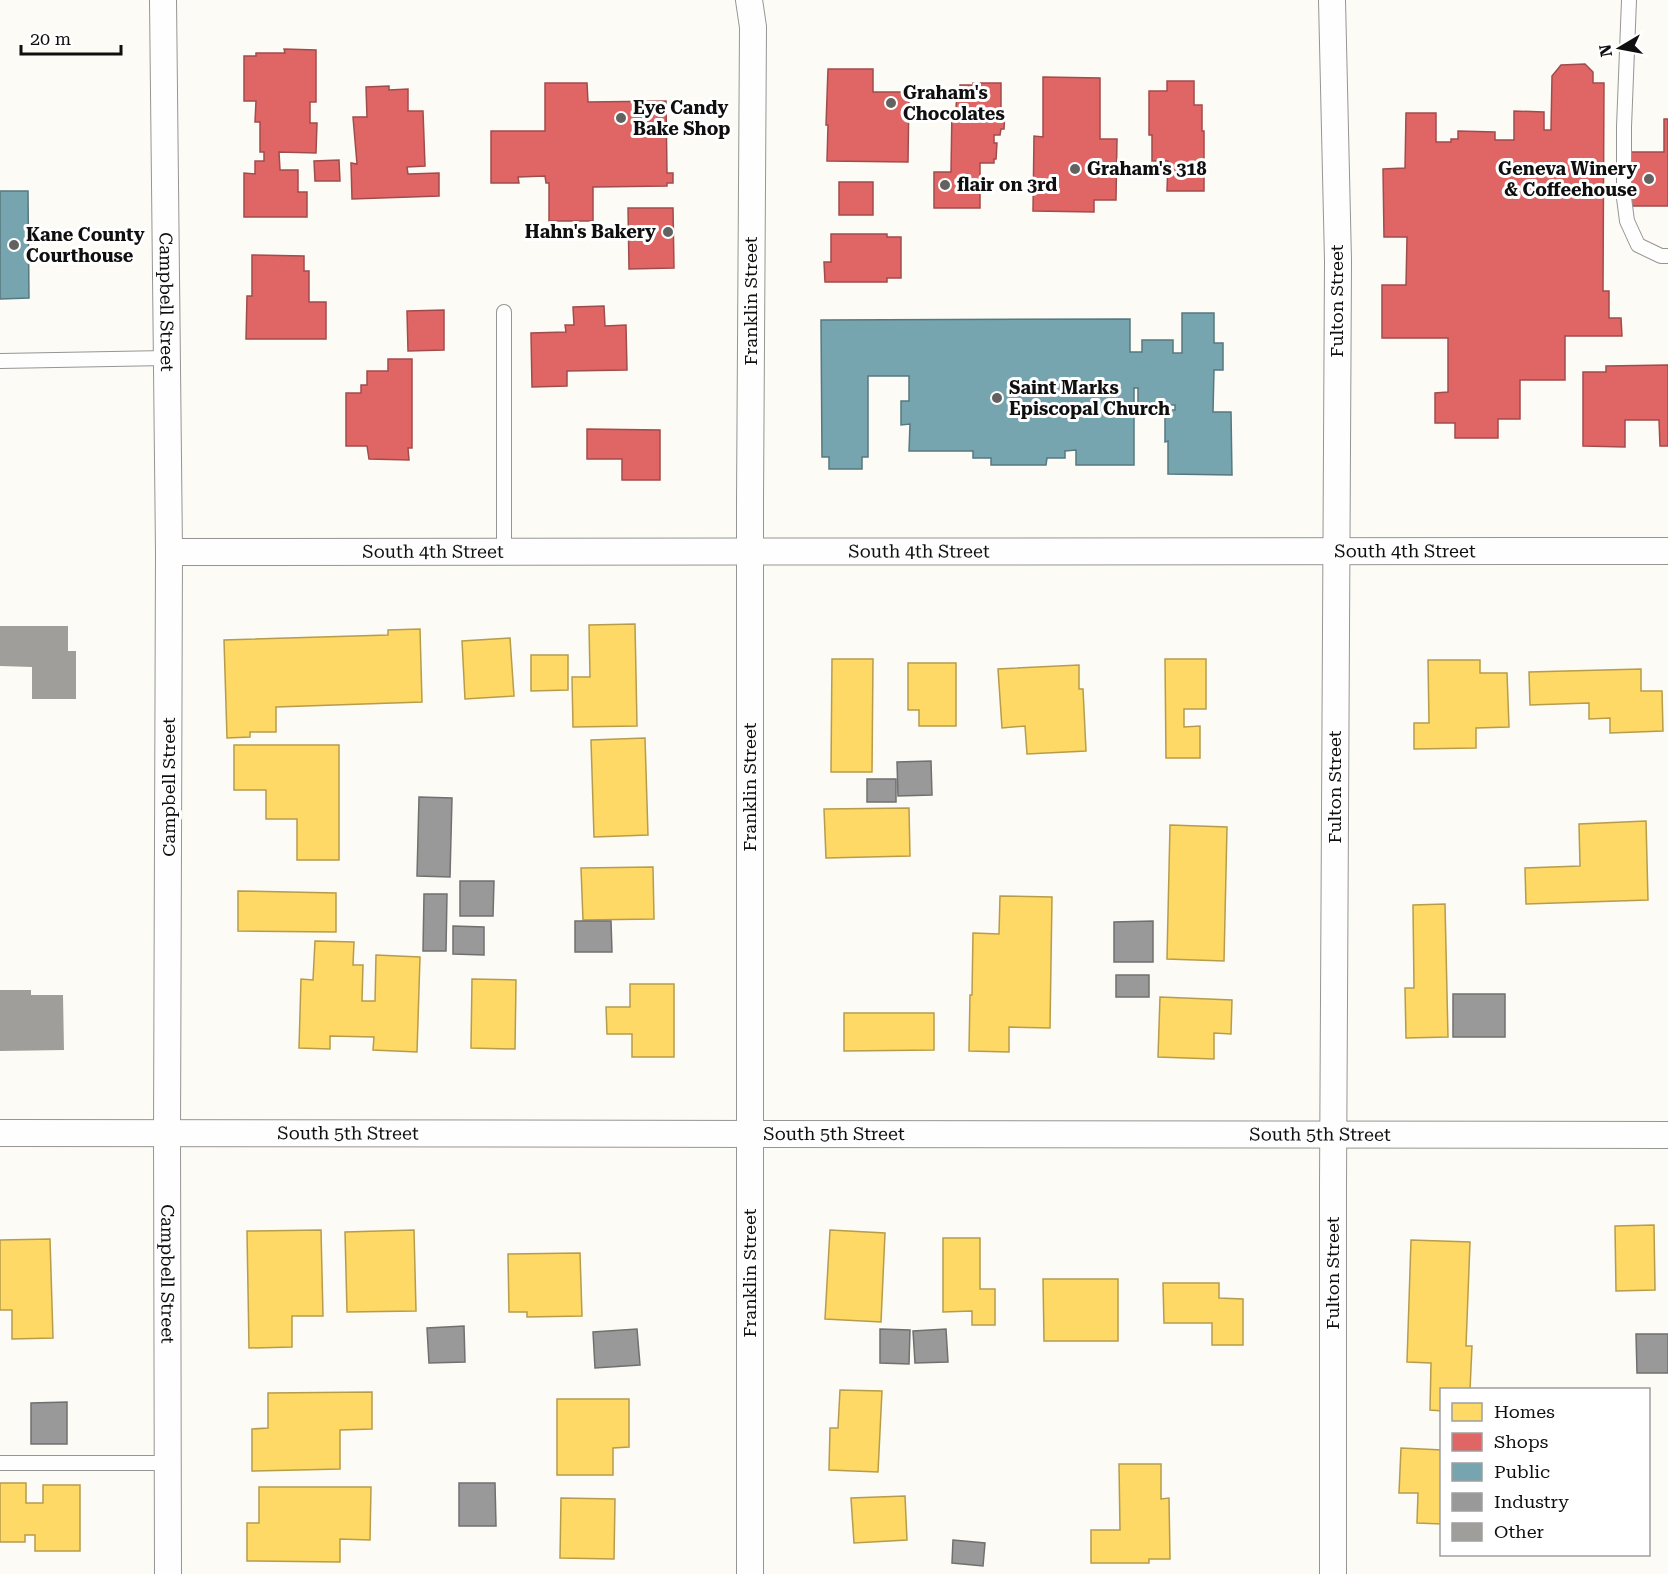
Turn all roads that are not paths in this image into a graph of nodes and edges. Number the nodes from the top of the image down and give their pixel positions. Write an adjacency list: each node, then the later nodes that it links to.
1 (163, 0): 7 (street, Campbell Street)
2 (749, 0): 12 (street, Franklin Street)
3 (1332, 0): 13 (street, Fulton Street)
4 (1629, 0): 5 (lane)
5 (1668, 256)
6 (504, 312): 11 (lane)
7 (167, 358): 8 (lane); 10 (street, Campbell Street)
8 (0, 361)
9 (1668, 550): 13 (street, South 4th Street)
10 (170, 552): 11 (street, South 4th Street); 15 (street, Campbell Street)
11 (504, 552): 12 (street, South 4th Street)
12 (750, 552): 13 (street, South 4th Street); 16 (street, Franklin Street)
13 (1336, 552): 17 (street, Fulton Street)
14 (0, 1133): 15 (street, South 5th Street)
15 (167, 1134): 16 (street, South 5th Street); 20 (street, Campbell Street)
16 (750, 1135): 17 (street, South 5th Street); 22 (street, Franklin Street)
17 (1333, 1135): 18 (street, South 5th Street); 23 (street, Fulton Street)
18 (1668, 1135)
19 (0, 1463): 20 (lane)
20 (167, 1463): 21 (street, Campbell Street)
21 (168, 1574)
22 (750, 1574)
23 (1333, 1574)

